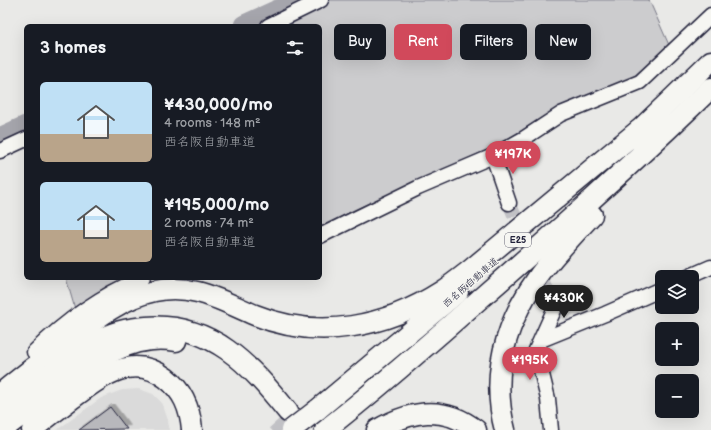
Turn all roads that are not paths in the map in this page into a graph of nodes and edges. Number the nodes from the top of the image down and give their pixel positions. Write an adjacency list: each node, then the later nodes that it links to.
1 (321, 0): 3 (street)
2 (711, 15): 10 (street)
3 (272, 24)
4 (711, 61): 7 (highway, 西名阪自動車道 / E25)
5 (711, 88): 6 (highway, 西名阪自動車道 / E25)
6 (670, 128): 23 (highway, 西名阪自動車道 / E25); 28 (highway)
7 (639, 130): 20 (highway); 22 (highway, 西名阪自動車道 / E25, bridge)
8 (24, 140): 9 (street)
9 (0, 151)
10 (493, 156): 11 (street); 12 (street)
11 (509, 203)
12 (322, 235)
13 (711, 267): 14 (street)
14 (699, 272)
15 (138, 280): 19 (street)
16 (655, 292): 18 (street)
17 (551, 299): 18 (street)
18 (541, 340): 29 (street)
19 (34, 352)
20 (37, 395): 21 (highway); 22 (highway); 24 (highway); 24 (highway); 25 (highway)
21 (1, 404)
22 (286, 421)
23 (328, 428)
24 (17, 430)
25 (192, 430)
26 (377, 430): 27 (highway)
27 (476, 430)
28 (505, 430)
29 (551, 430)

